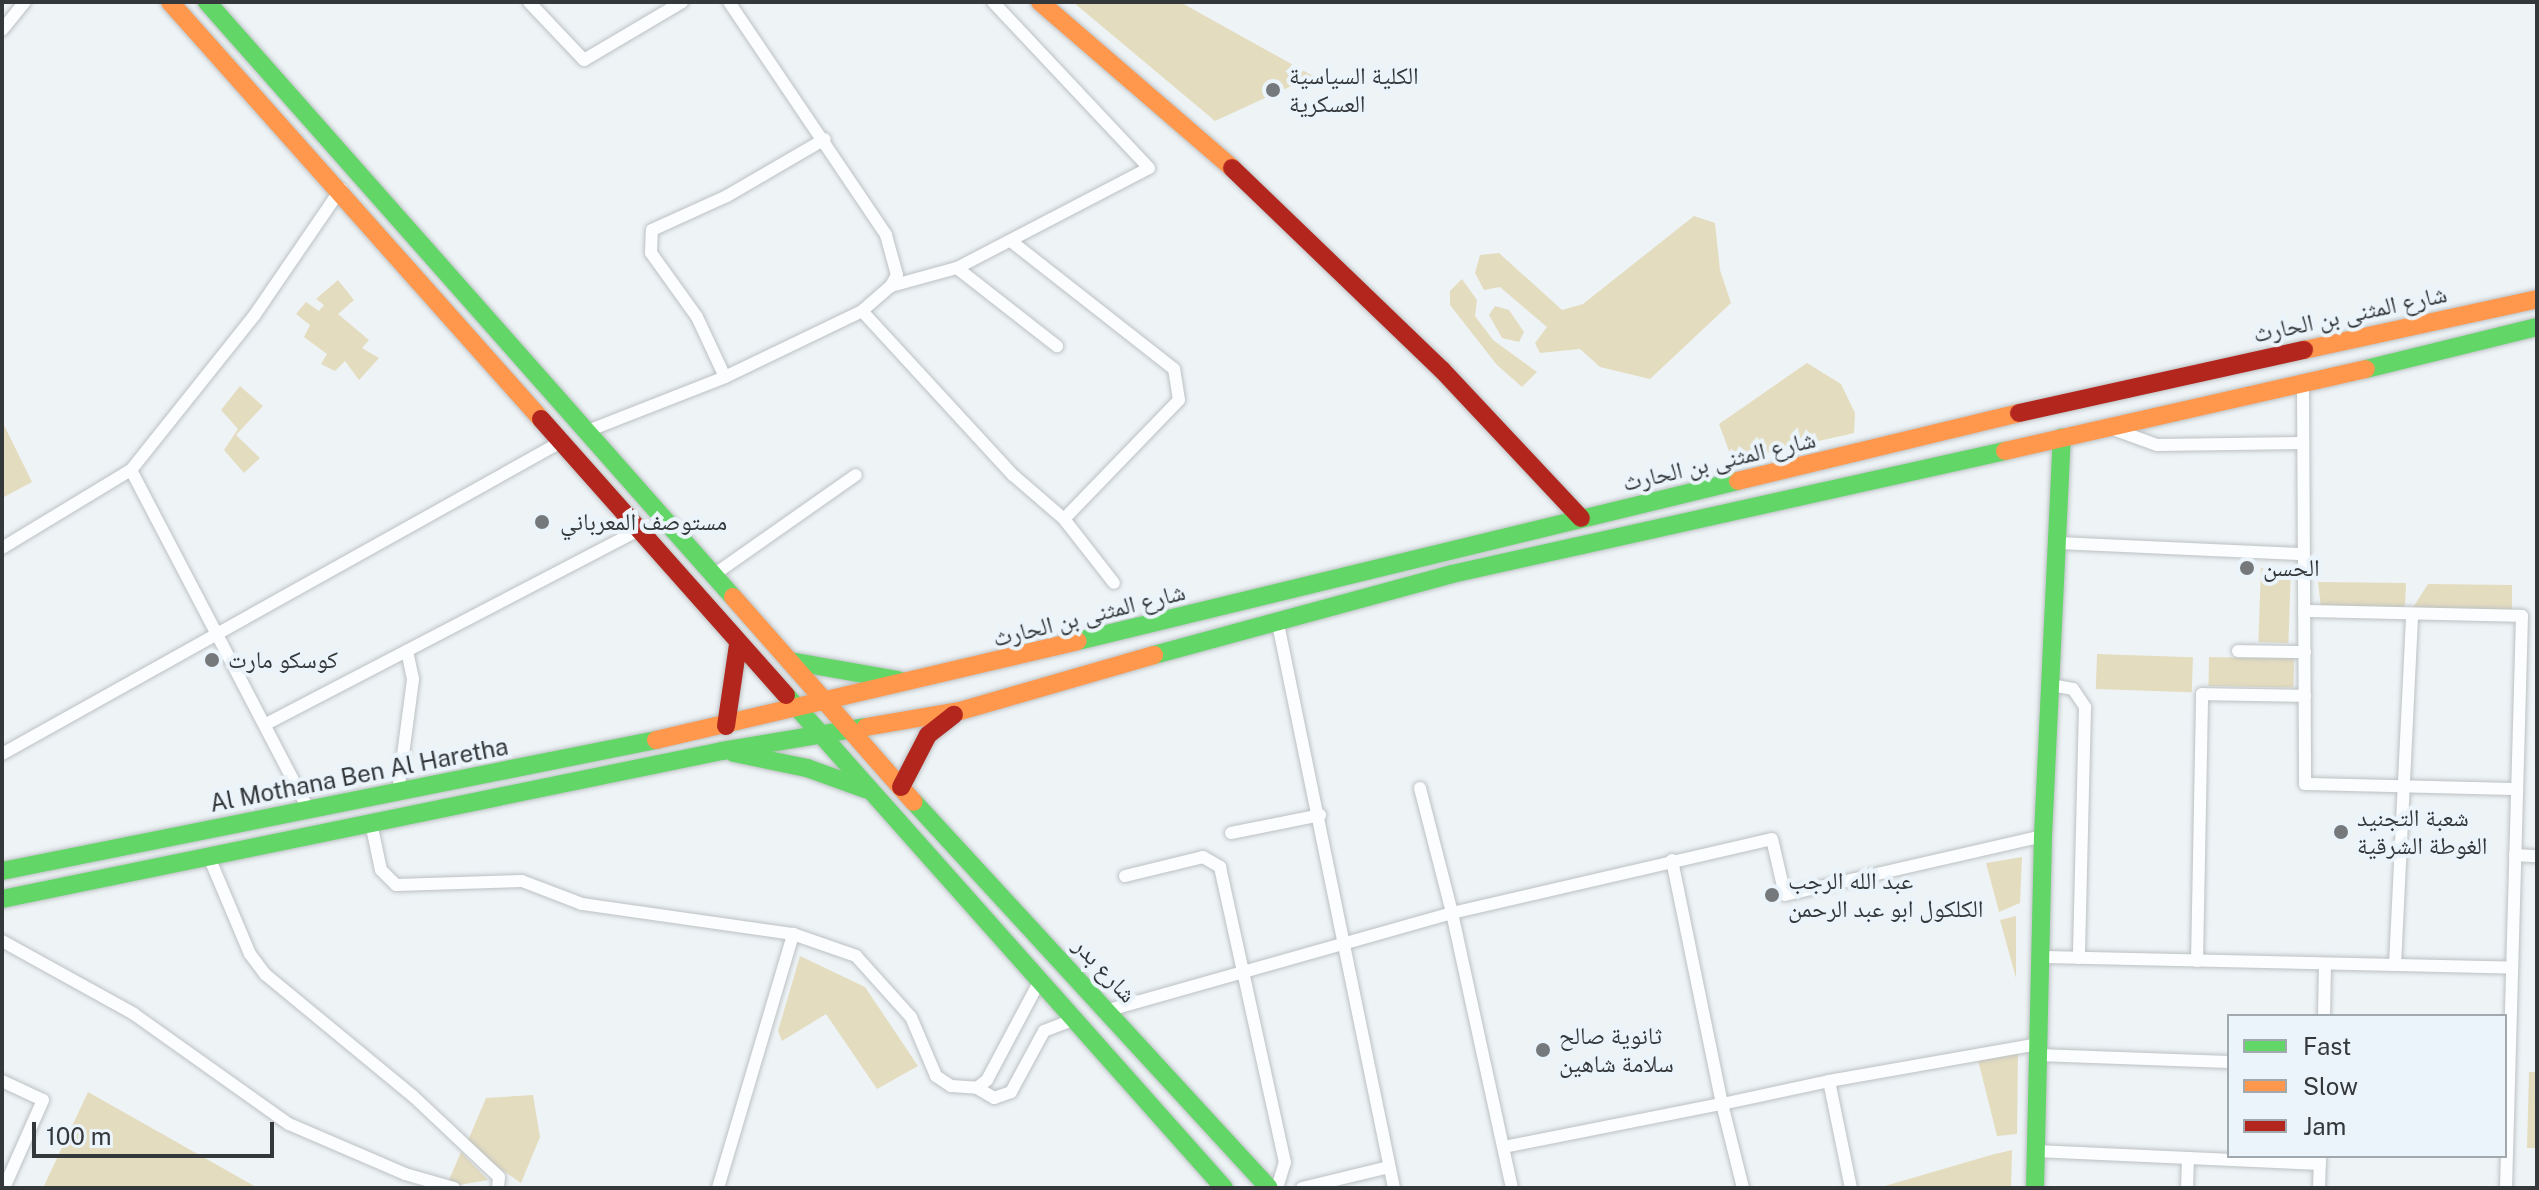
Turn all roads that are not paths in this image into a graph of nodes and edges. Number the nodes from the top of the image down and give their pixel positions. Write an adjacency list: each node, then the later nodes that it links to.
1 (25, 2): 9 (street)
2 (207, 2): 22 (main road, شارع بدر)
3 (529, 2): 4 (street)
4 (682, 2)
5 (729, 2): 10 (street)
6 (993, 2): 12 (street)
7 (1040, 2): 28 (main road)
8 (173, 3): 11 (main road)
9 (2, 30)
10 (825, 139): 14 (street); 19 (street)
11 (341, 189): 24 (main road); 26 (street)
12 (1011, 241): 13 (street); 29 (street)
13 (957, 268): 14 (street); 18 (street)
14 (891, 286): 16 (street)
15 (2537, 299): 28 (main road, شارع المثنى بن الحارث)
16 (862, 311): 19 (street); 29 (street)
17 (2537, 327): 20 (main road, شارع المثنى بن الحارث)
18 (1057, 346)
19 (725, 377): 22 (street)
20 (2303, 385): 21 (main road, شارع المثنى بن الحارث); 25 (street)
21 (2107, 427): 23 (main road, شارع المثنى بن الحارث); 25 (street)
22 (590, 430): 24 (main road); 34 (main road, شارع بدر)
23 (2062, 437): 31 (main road); 38 (main road, شارع المثنى بن الحارث)
24 (561, 442): 30 (main road); 39 (street)
25 (2303, 443): 33 (street)
26 (131, 470): 32 (street); 39 (street)
27 (856, 475): 34 (street)
28 (1581, 518): 47 (main road, شارع المثنى بن الحارث)
29 (1064, 519): 35 (street)
30 (639, 530): 42 (main road); 43 (street)
31 (2059, 543): 33 (street); 48 (main road)
32 (2, 548)
33 (2304, 554): 36 (street)
34 (715, 574): 46 (main road, شارع بدر)
35 (1114, 583)
36 (2304, 611): 37 (street); 45 (street)
37 (2412, 615): 40 (street); 59 (street)
38 (1277, 619): 52 (main road, شارع المثنى بن الحارث); 66 (street)
39 (219, 632): 53 (street); 58 (street)
40 (2521, 642): 41 (street); 63 (street)
41 (2537, 643)
42 (738, 645): 51 (main road); 54 (main road)
43 (407, 651): 53 (street); 64 (street)
44 (2238, 651): 45 (street)
45 (2305, 652): 49 (street)
46 (790, 661): 47 (main road); 50 (main road, شارع بدر)
47 (914, 682): 50 (main road, شارع المثنى بن الحارث)
48 (2051, 685): 70 (main road); 84 (street)
49 (2305, 696): 59 (street); 85 (street)
50 (827, 701): 51 (main road, Al Mothana Ben Al Haretha); 55 (main road, شارع بدر)
51 (799, 709): 54 (main road, Al Mothana Ben Al Haretha); 56 (main road)
52 (960, 711): 55 (main road); 60 (main road)
53 (268, 723): 65 (street)
54 (726, 726): 64 (main road, Al Mothana Ben Al Haretha)
55 (852, 730): 56 (main road); 60 (main road, شارع بدر)
56 (819, 734): 57 (main road); 62 (main road)
57 (722, 751): 62 (main road); 67 (main road)
58 (2, 754)
59 (2407, 786): 63 (street); 87 (street)
60 (901, 787): 68 (main road, شارع بدر)
61 (1420, 788): 79 (street)
62 (865, 789): 71 (main road)
63 (2517, 789): 72 (street)
64 (398, 792): 65 (main road, Al Mothana Ben Al Haretha)
65 (309, 810): 76 (main road, Al Mothana Ben Al Haretha)
66 (1320, 815): 69 (street); 82 (street)
67 (371, 823): 74 (main road); 80 (street)
68 (936, 826): 71 (main road); 91 (main road, شارع بدر)
69 (1231, 833)
70 (2043, 836): 75 (street); 83 (main road)
71 (915, 842): 90 (main road)
72 (2515, 855): 73 (street); 88 (street)
73 (2537, 856)
74 (209, 857): 78 (main road); 109 (street)
75 (1672, 860): 79 (street); 99 (street)
76 (2, 871)
77 (1125, 876): 89 (street)
78 (2, 899)
79 (1452, 913): 82 (street); 100 (street)
80 (793, 934): 98 (street); 110 (street)
81 (2, 941): 108 (street)
82 (1344, 942): 89 (street); 106 (street)
83 (2040, 957): 84 (street); 94 (main road)
84 (2079, 958): 85 (street)
85 (2197, 961): 86 (street)
86 (2325, 964): 87 (street); 92 (street)
87 (2395, 965): 88 (street)
88 (2512, 968): 102 (street)
89 (1242, 973): 91 (street); 113 (street)
90 (1039, 982): 93 (main road); 98 (street)
91 (1109, 1010): 112 (main road, شارع بدر)
92 (2324, 1014)
93 (1073, 1020): 98 (street); 111 (main road)
94 (2038, 1049): 95 (street); 97 (street); 101 (main road)
95 (2227, 1062)
96 (2, 1081): 107 (street)
97 (1829, 1081): 99 (street); 118 (street)
98 (977, 1088)
99 (1722, 1104): 100 (street); 117 (street)
100 (1504, 1147): 116 (street)
101 (2036, 1151): 103 (street); 119 (main road)
102 (2507, 1151)
103 (2188, 1158): 105 (street); 120 (street)
104 (2507, 1158): 122 (street)
105 (2320, 1160): 121 (street)
106 (1389, 1167): 114 (street); 115 (street)
107 (4, 1188)
108 (454, 1188)
109 (498, 1188)
110 (718, 1188)
111 (1224, 1188)
112 (1269, 1188)
113 (1277, 1188)
114 (1302, 1188)
115 (1394, 1188)
116 (1512, 1188)
117 (1743, 1188)
118 (1851, 1188)
119 (2035, 1188)
120 (2187, 1188)
121 (2319, 1188)
122 (2506, 1188)

